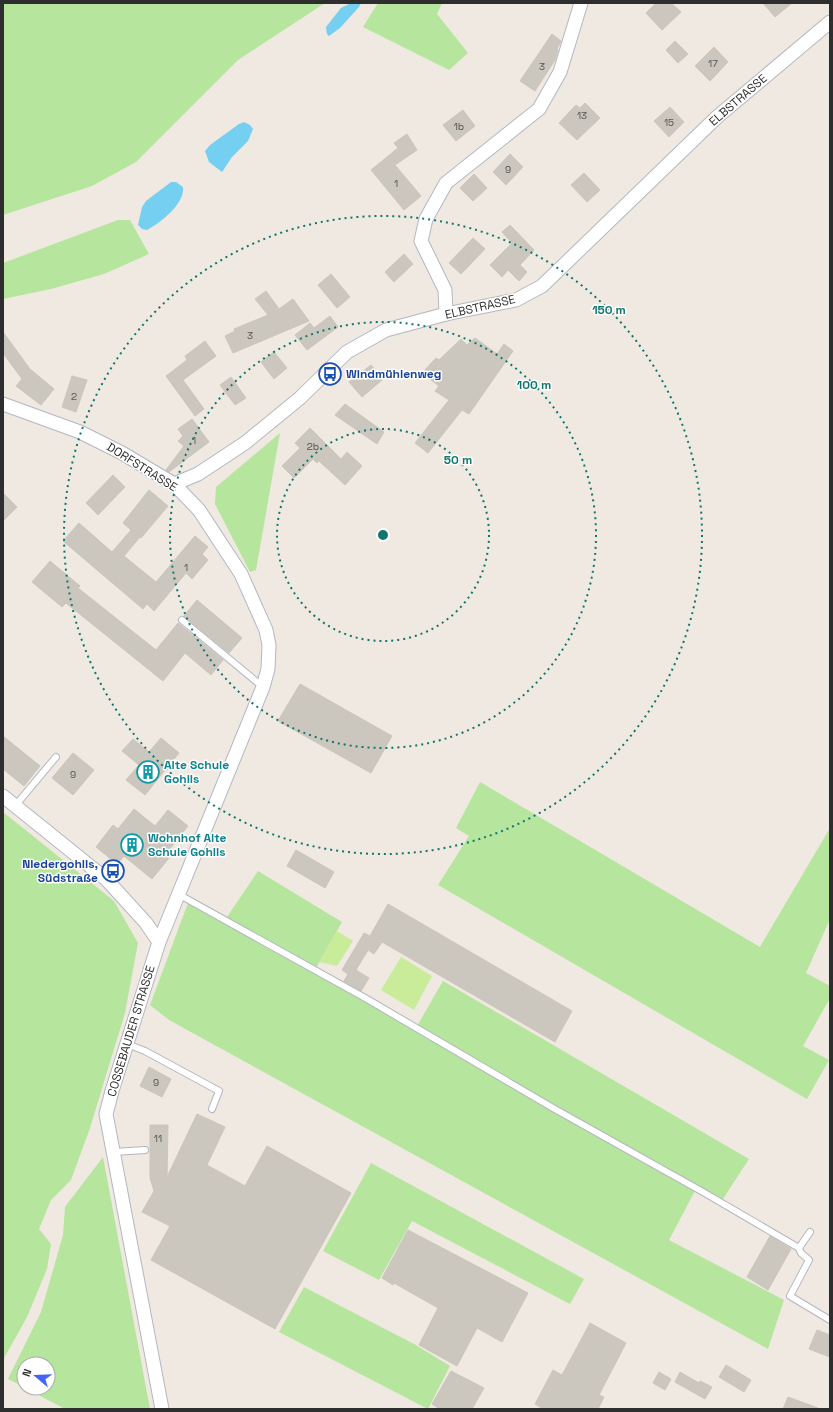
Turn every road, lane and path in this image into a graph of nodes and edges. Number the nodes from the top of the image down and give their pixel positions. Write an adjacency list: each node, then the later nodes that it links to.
1 (581, 3): 3 (street)
2 (830, 22): 3 (street, ELBSTRASSE)
3 (446, 314): 5 (street, ELBSTRASSE)
4 (3, 404): 5 (street, DORFSTRASSE)
5 (174, 484): 7 (street, DORFSTRASSE)
6 (182, 620): 8 (lane)
7 (268, 669): 8 (street, COSSEBAUDER STRASSE)
8 (263, 687): 12 (street, COSSEBAUDER STRASSE)
9 (56, 757): 11 (lane)
10 (3, 796): 11 (street)
11 (15, 806): 13 (street)
12 (178, 894): 13 (street, COSSEBAUDER STRASSE); 19 (lane)
13 (159, 942): 14 (street, COSSEBAUDER STRASSE)
14 (127, 1044): 15 (lane); 17 (street, COSSEBAUDER STRASSE)
15 (212, 1109)
16 (145, 1150): 17 (lane)
17 (114, 1152): 21 (street, COSSEBAUDER STRASSE)
18 (810, 1232): 19 (lane)
19 (799, 1248): 20 (lane)
20 (830, 1320)
21 (162, 1409)

